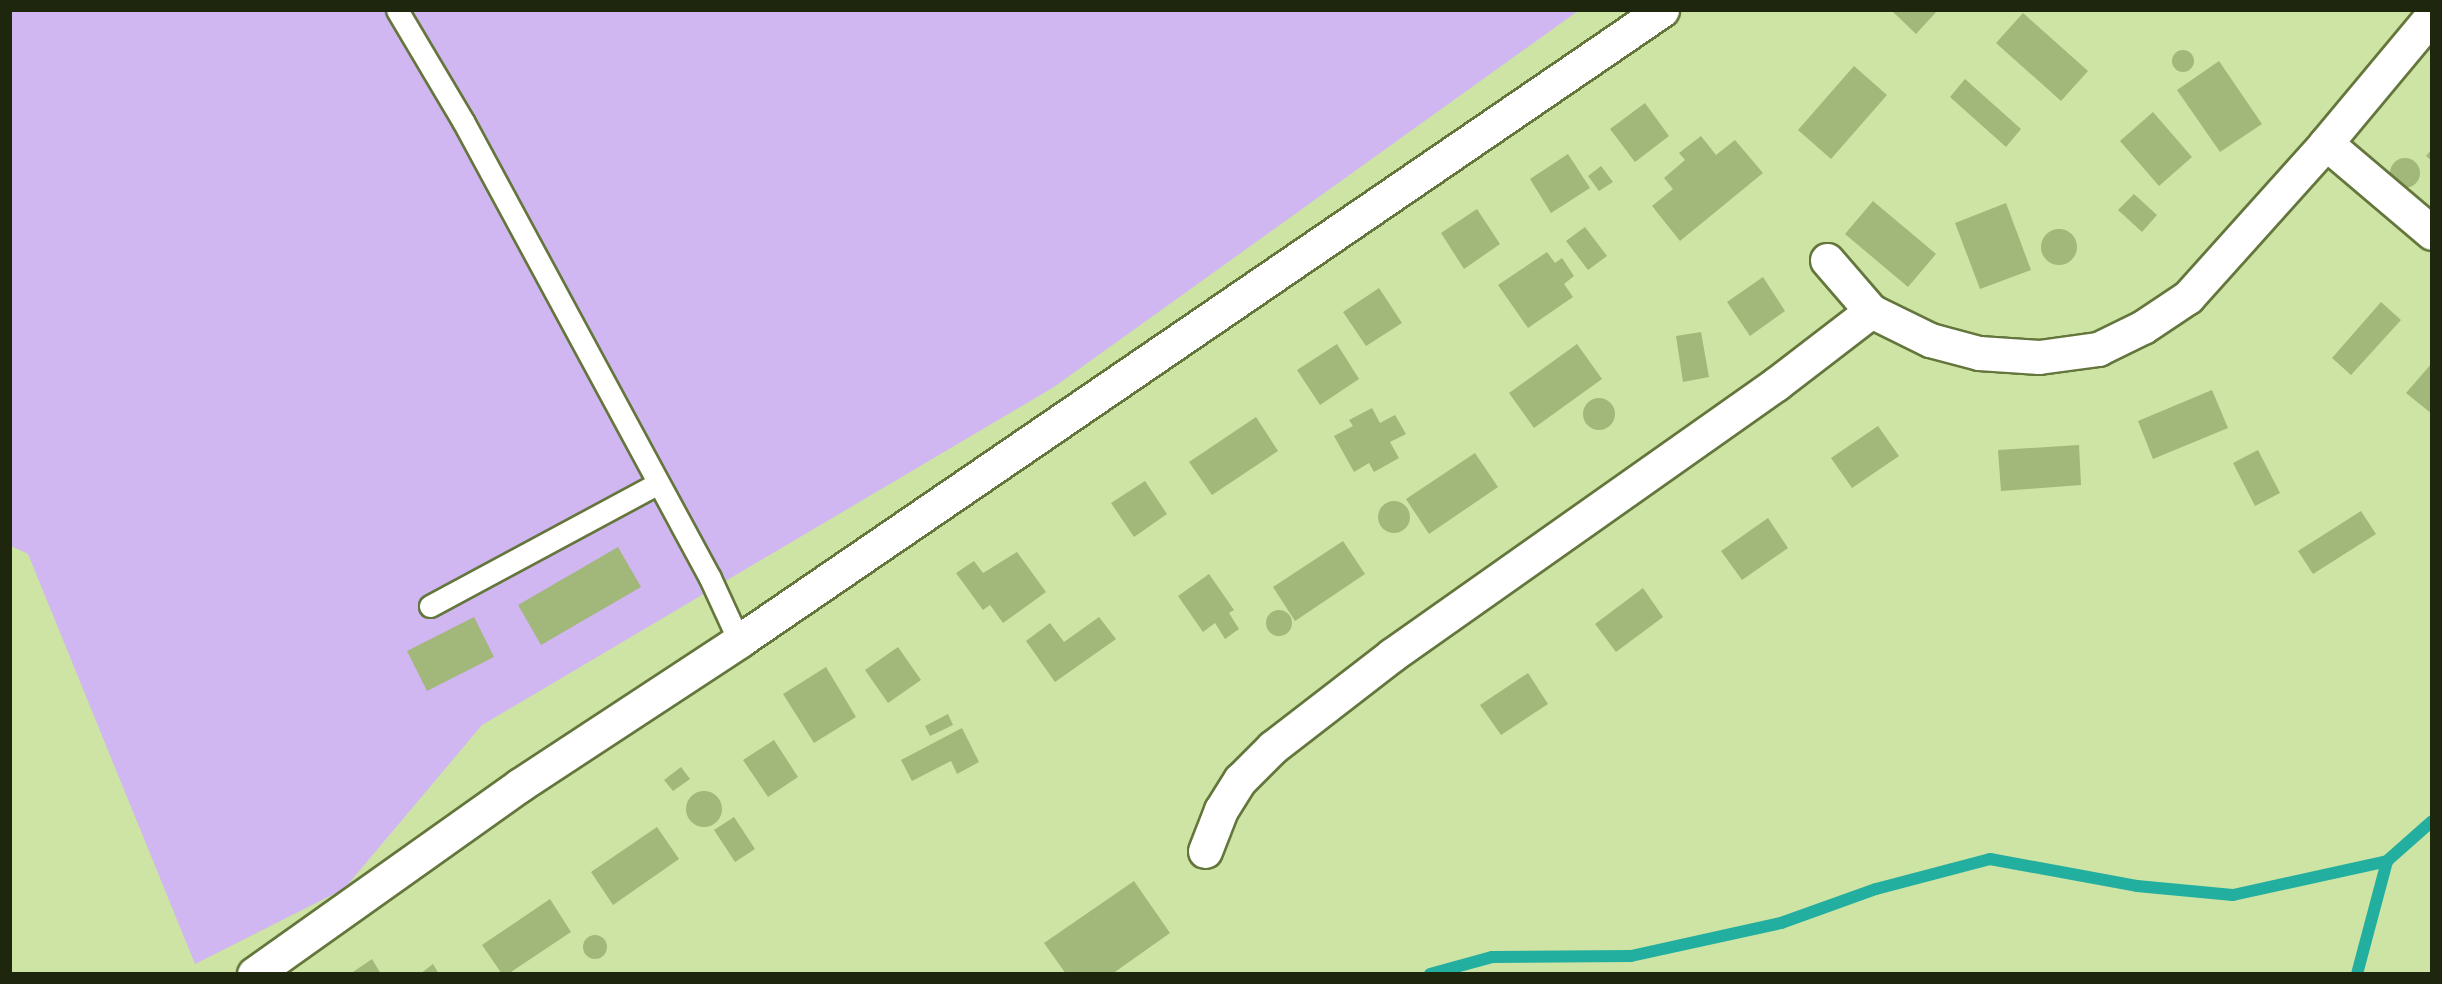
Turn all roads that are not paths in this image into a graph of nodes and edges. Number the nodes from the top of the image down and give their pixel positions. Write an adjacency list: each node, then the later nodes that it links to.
1 (397, 10): 8 (lane)
2 (1662, 10): 10 (street)
3 (2432, 16): 4 (street)
4 (2326, 143): 5 (street); 7 (street)
5 (2432, 233)
6 (1827, 260): 7 (street)
7 (1871, 311): 11 (street)
8 (657, 484): 9 (lane); 10 (lane)
9 (430, 606)
10 (739, 641): 12 (street)
11 (1205, 851)
12 (255, 974)

